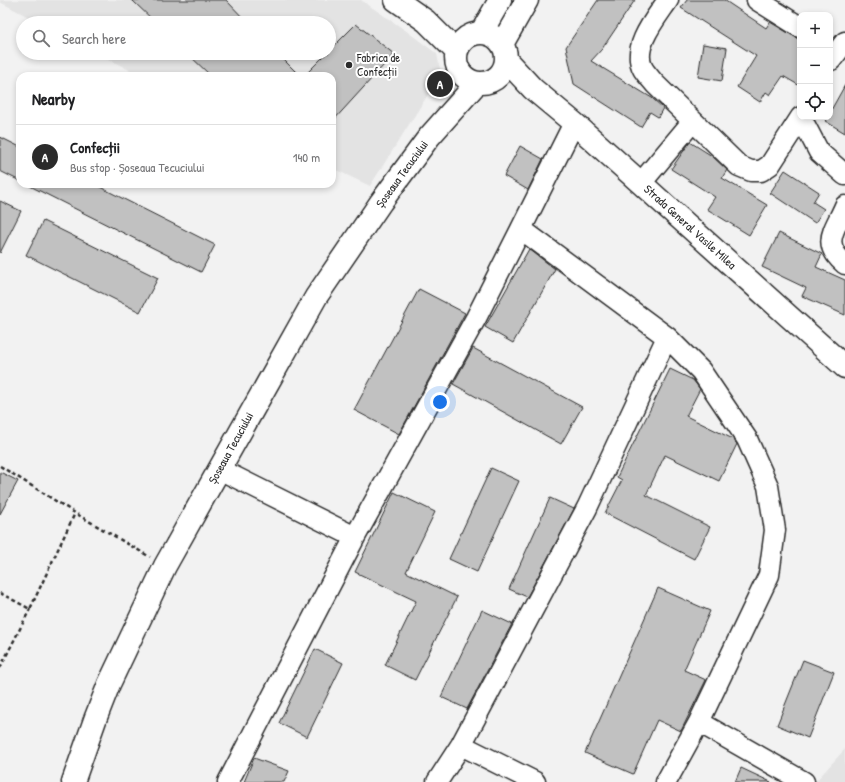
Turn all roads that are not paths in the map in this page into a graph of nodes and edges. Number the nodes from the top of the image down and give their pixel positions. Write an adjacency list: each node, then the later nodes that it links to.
1 (396, 0): 7 (main road)
2 (500, 0): 7 (main road)
3 (527, 0): 10 (main road)
4 (668, 0): 14 (lane)
5 (757, 0): 6 (lane)
6 (797, 25)
7 (468, 41): 10 (main road); 11 (main road)
8 (845, 42): 9 (lane)
9 (833, 56)
10 (502, 60): 11 (main road); 15 (main road, Strada General Vasile Milea)
11 (469, 79): 23 (main road, Șoseaua Tecuciului)
12 (799, 120): 14 (lane)
13 (801, 120): 16 (lane)
14 (693, 121): 17 (lane)
15 (574, 123): 17 (main road, Strada General Vasile Milea); 19 (lane)
16 (845, 175)
17 (641, 183): 22 (main road, Strada General Vasile Milea)
18 (845, 206): 20 (lane)
19 (521, 229): 21 (lane); 24 (lane)
20 (845, 264)
21 (667, 337): 25 (lane); 26 (lane)
22 (845, 366)
23 (220, 469): 24 (lane); 27 (main road, Șoseaua Tecuciului)
24 (355, 537): 28 (lane)
25 (699, 722): 31 (lane); 32 (lane)
26 (461, 745): 29 (lane); 30 (lane)
27 (73, 782)
28 (228, 782)
29 (436, 782)
30 (535, 782)
31 (666, 782)
32 (804, 782)

